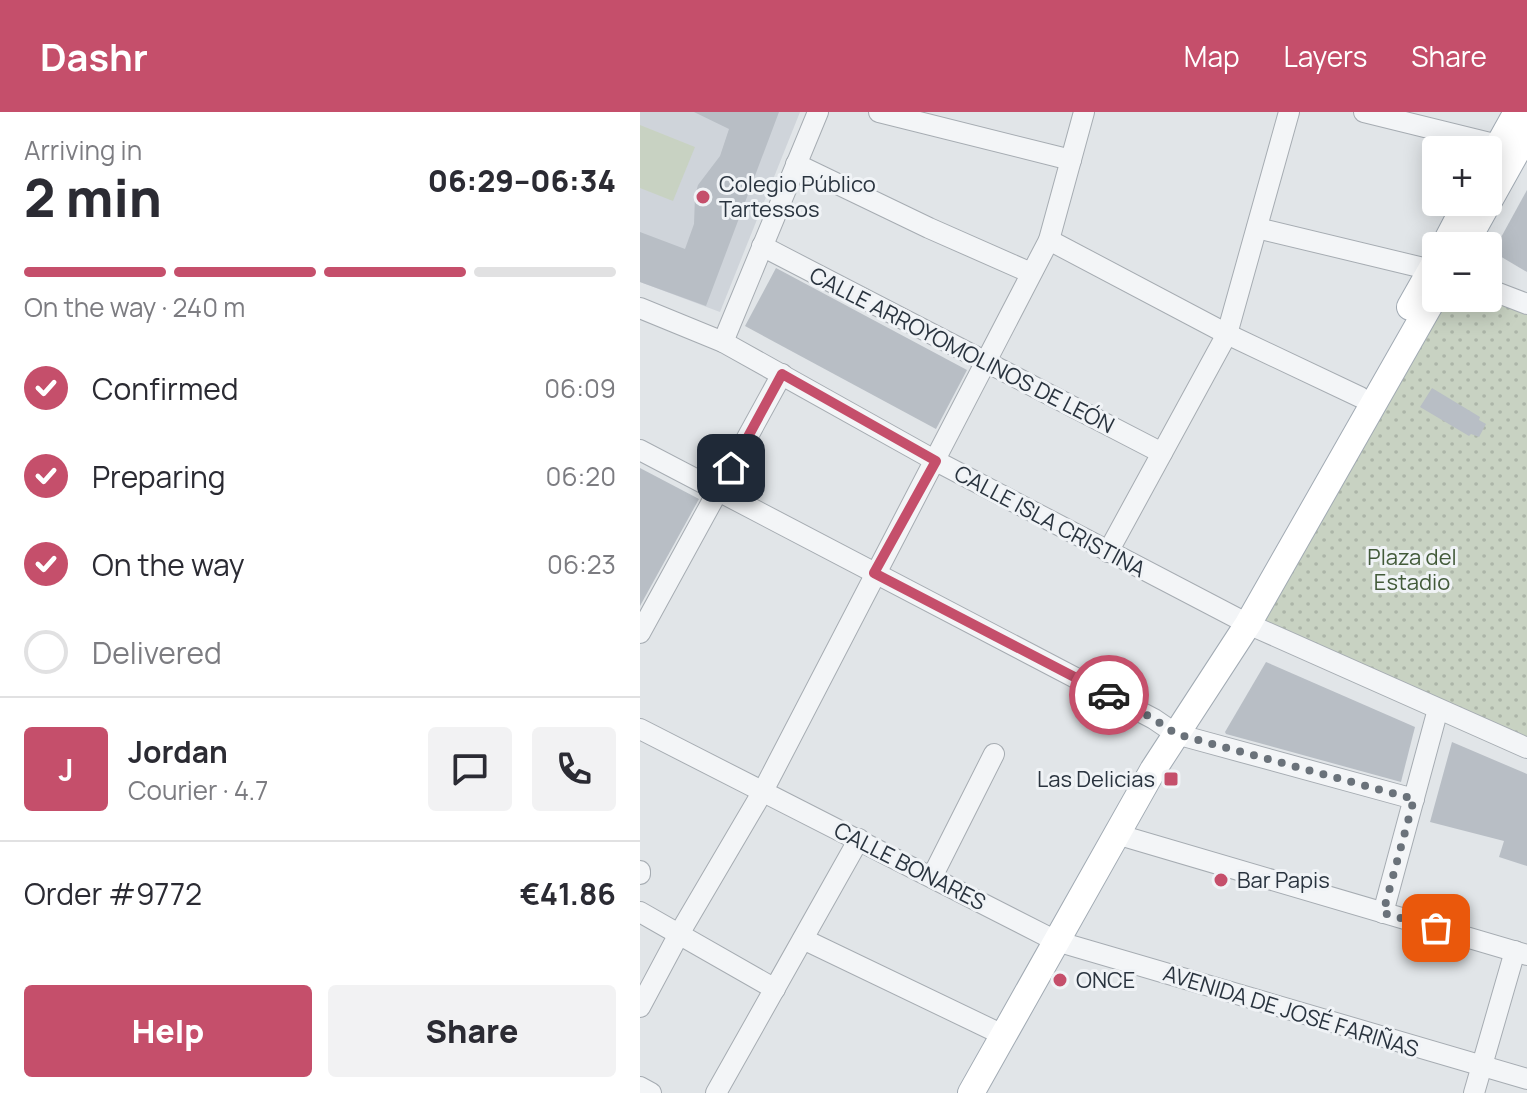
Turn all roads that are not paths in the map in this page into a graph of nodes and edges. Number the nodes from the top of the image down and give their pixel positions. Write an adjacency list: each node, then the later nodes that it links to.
1 (818, 112): 11 (street)
2 (879, 112): 7 (street)
3 (1084, 112): 10 (street)
4 (1289, 112): 12 (street)
5 (1364, 112): 9 (street)
6 (1517, 112): 9 (main road)
7 (947, 120): 10 (street)
8 (1527, 133): 9 (main road)
9 (1507, 157): 13 (main road)
10 (1071, 160): 14 (street)
11 (796, 164): 15 (street); 17 (street)
12 (1257, 228): 16 (street); 23 (street)
13 (1471, 232)
14 (1049, 240): 17 (street); 23 (street)
15 (762, 246): 24 (street); 25 (street, CALLE ARROYOMOLINOS DE LEÓN)
16 (1422, 271)
17 (1031, 273): 25 (street)
18 (1502, 294): 21 (street)
19 (1422, 295): 27 (main road)
20 (1422, 297): 34 (main road)
21 (1527, 304)
22 (640, 308): 24 (street, CALLE ISLA CRISTINA)
23 (1227, 334): 27 (street); 29 (street)
24 (723, 342): 26 (street, CALLE ISLA CRISTINA)
25 (986, 362): 29 (street, CALLE ARROYOMOLINOS DE LEÓN); 30 (street)
26 (782, 374): 30 (street, CALLE ISLA CRISTINA); 31 (street)
27 (1360, 397): 34 (main road)
28 (640, 450): 31 (street)
29 (1162, 453): 32 (street)
30 (936, 461): 32 (street, CALLE ISLA CRISTINA); 33 (street)
31 (717, 492): 33 (street); 35 (street)
32 (1108, 552): 34 (street, CALLE ISLA CRISTINA)
33 (874, 573): 38 (street); 41 (street)
34 (1241, 620): 36 (street, CALLE ISLA CRISTINA); 38 (main road)
35 (640, 633)
36 (1438, 709): 39 (street, CALLE ISLA CRISTINA); 42 (street)
37 (640, 729): 41 (street, CALLE BONARES)
38 (1176, 734): 42 (street); 43 (main road)
39 (1527, 748)
40 (994, 754): 45 (street)
41 (763, 791): 44 (street, CALLE BONARES); 48 (street)
42 (1414, 799): 47 (street)
43 (1116, 834): 47 (street); 50 (main road)
44 (859, 839): 45 (street, CALLE BONARES); 49 (street)
45 (932, 877): 50 (street, CALLE BONARES)
46 (640, 912): 48 (street)
47 (1383, 913): 51 (street)
48 (679, 934): 52 (street); 53 (street)
49 (803, 939): 52 (street); 54 (street)
50 (1056, 941): 54 (main road); 55 (street, AVENIDA DE JOSÉ FARIÑAS)
51 (1521, 953): 55 (street)
52 (775, 989): 59 (street)
53 (640, 1007)
54 (1003, 1035): 60 (main road)
55 (1482, 1067): 56 (street, AVENIDA DE JOSÉ FARIÑAS); 61 (street)
56 (1527, 1079)
57 (640, 1087): 58 (street)
58 (651, 1093)
59 (716, 1093)
60 (971, 1093)
61 (1474, 1093)

